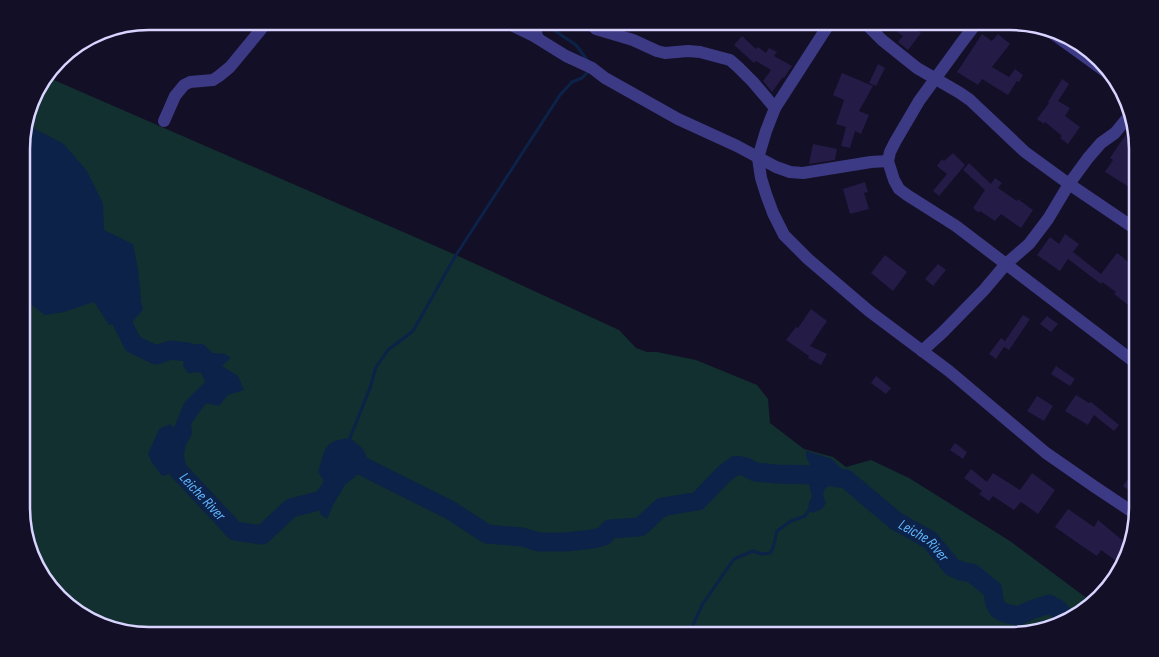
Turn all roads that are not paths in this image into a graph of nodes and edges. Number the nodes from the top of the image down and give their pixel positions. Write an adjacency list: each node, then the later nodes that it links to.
1 (260, 30): 12 (street)
2 (522, 30): 8 (street)
3 (535, 30): 8 (street)
4 (599, 30): 10 (street)
5 (825, 30): 10 (street)
6 (872, 30): 9 (street)
7 (971, 30): 9 (street)
8 (538, 38): 13 (street)
9 (935, 79): 14 (street); 15 (street)
10 (775, 108): 13 (street)
11 (1125, 120): 15 (street)
12 (164, 121)
13 (758, 158): 14 (street); 18 (street)
14 (888, 161): 17 (street)
15 (1069, 184): 16 (street); 17 (street)
16 (1129, 224)
17 (1006, 264): 18 (street); 19 (street)
18 (922, 351): 20 (street)
19 (1129, 357)
20 (1129, 509)

